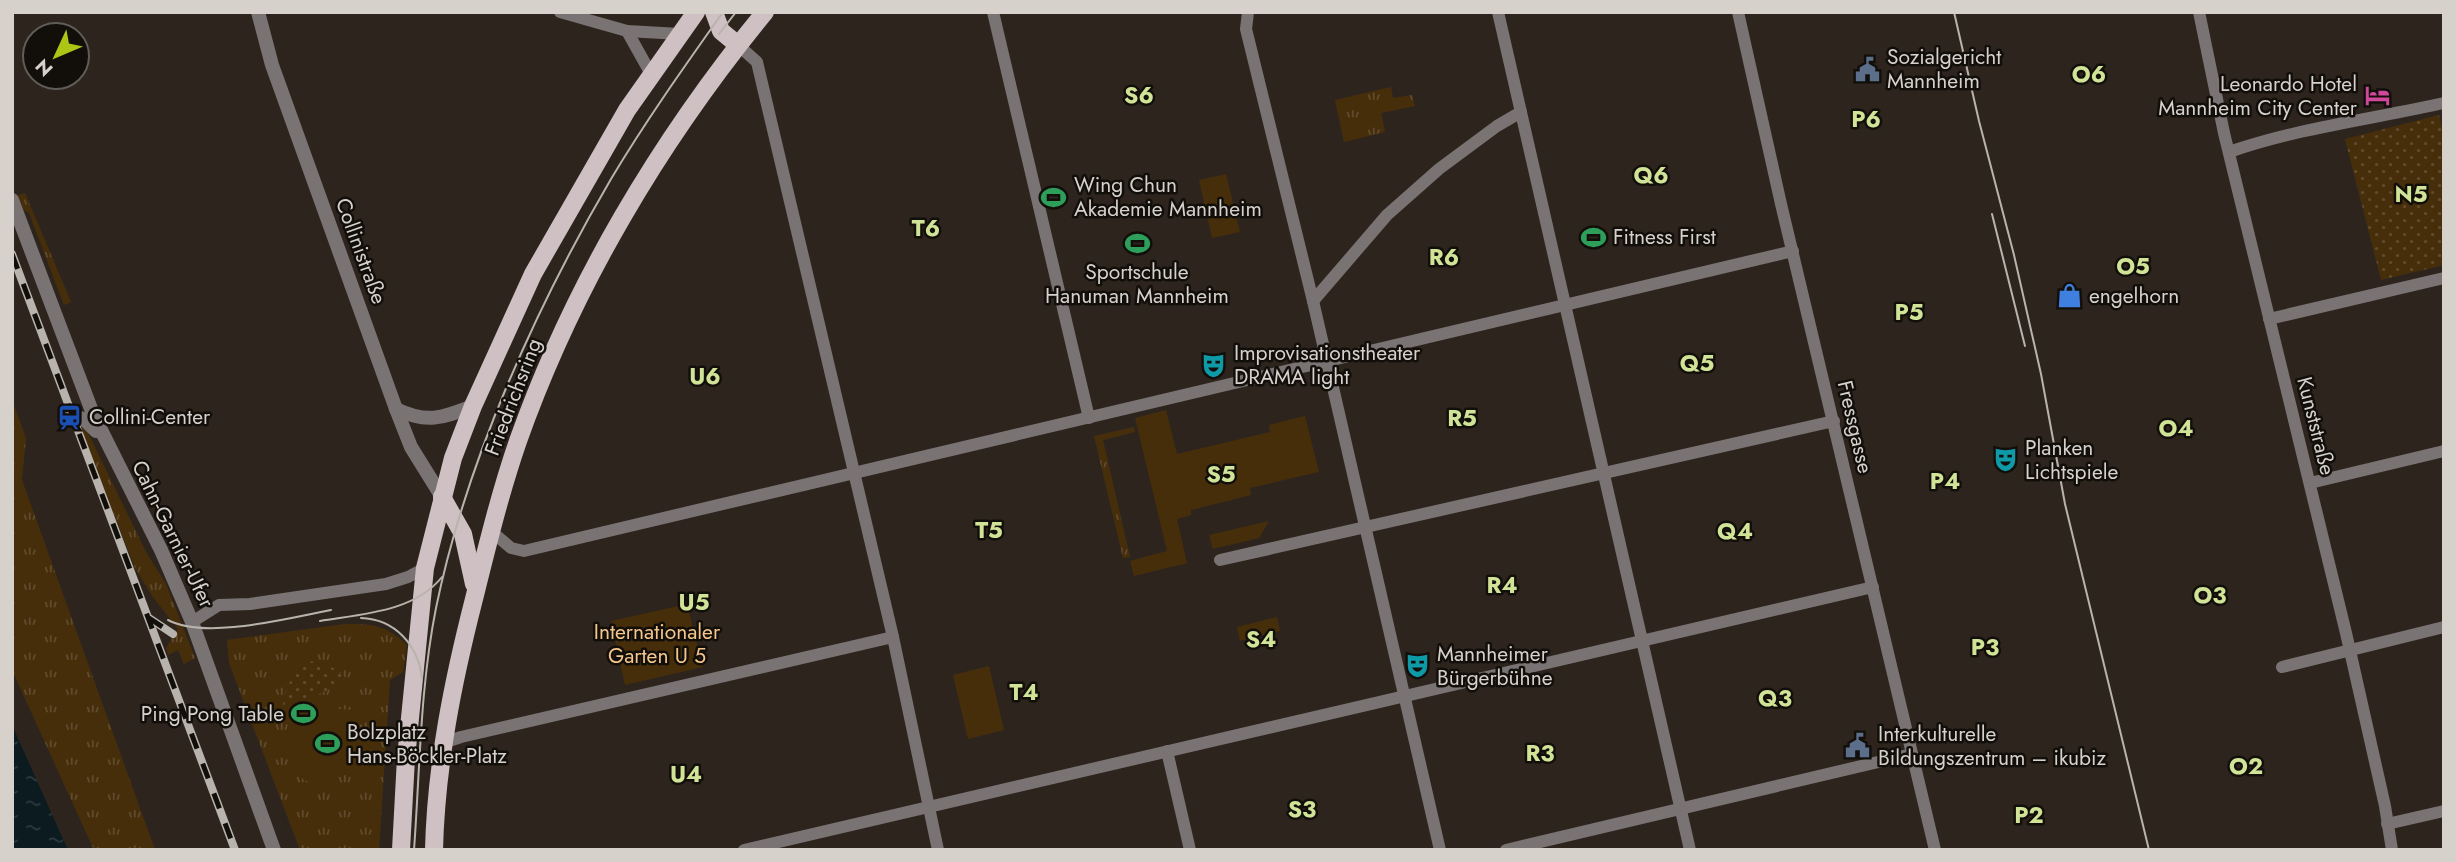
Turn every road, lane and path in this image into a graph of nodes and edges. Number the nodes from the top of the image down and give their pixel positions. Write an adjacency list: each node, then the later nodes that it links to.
1 (258, 12): 27 (street, Collinistraße)
2 (560, 12): 11 (street)
3 (696, 12): 12 (main road, Friedrichsring)
4 (714, 12): 13 (main road)
5 (765, 12): 13 (main road, Friedrichsring)
6 (993, 12): 28 (street)
7 (1248, 12): 21 (street)
8 (1498, 12): 16 (street)
9 (1738, 12): 19 (street, Fressgasse)
10 (2199, 12): 17 (street, Kunststraße)
11 (627, 31): 12 (street); 14 (street)
12 (680, 34): 14 (main road, Friedrichsring)
13 (738, 45): 33 (street); 37 (main road, Friedrichsring)
14 (651, 74): 26 (main road, Friedrichsring)
15 (2444, 103): 17 (street)
16 (1521, 112): 21 (street); 22 (street)
17 (2229, 152): 23 (street, Kunststraße)
18 (12, 200): 25 (street, Cahn-Garnier-Ufer)
19 (1793, 251): 22 (street); 29 (street, Fressgasse)
20 (2444, 278): 23 (street)
21 (1312, 301): 24 (street)
22 (1565, 304): 24 (street); 32 (street)
23 (2269, 319): 34 (street, Kunststraße)
24 (1325, 361): 28 (street); 36 (street)
25 (82, 385): 31 (street, Cahn-Garnier-Ufer); 31 (street)
26 (473, 406): 27 (street); 35 (main road, Friedrichsring)
27 (396, 409): 35 (street, Collinistraße)
28 (1088, 418): 33 (street)
29 (1834, 421): 32 (street); 40 (street, Fressgasse)
30 (2444, 451): 34 (street)
31 (112, 456): 42 (street, Cahn-Garnier-Ufer)
32 (1603, 473): 36 (street); 45 (street)
33 (855, 474): 37 (street); 44 (street)
34 (2310, 483): 46 (street, Kunststraße)
35 (442, 497): 39 (main road, Friedrichsring); 41 (main road)
36 (1363, 526): 38 (street); 48 (street)
37 (491, 531): 41 (main road, Friedrichsring)
38 (1220, 560)
39 (425, 568): 42 (street); 57 (main road, Friedrichsring)
40 (1873, 587): 45 (street); 51 (street, Fressgasse)
41 (476, 591): 49 (main road, Friedrichsring)
42 (192, 622): 56 (street, Cahn-Garnier-Ufer)
43 (2444, 626): 46 (street)
44 (893, 637): 49 (street); 52 (street)
45 (1643, 642): 48 (street); 53 (street)
46 (2349, 650): 47 (street); 55 (street, Kunststraße)
47 (2282, 667)
48 (1405, 696): 50 (street); 62 (street)
49 (443, 743): 58 (main road, Friedrichsring)
50 (1167, 751): 52 (street); 61 (street)
51 (1912, 754): 53 (street); 65 (street, Fressgasse)
52 (928, 806): 59 (street); 60 (street)
53 (1680, 808): 63 (street); 64 (street)
54 (2444, 811): 55 (street)
55 (2387, 824): 66 (street, Kunststraße)
56 (274, 850)
57 (401, 850)
58 (434, 850)
59 (744, 850)
60 (939, 850)
61 (1190, 850)
62 (1440, 850)
63 (1506, 850)
64 (1690, 850)
65 (1935, 850)
66 (2392, 850)

